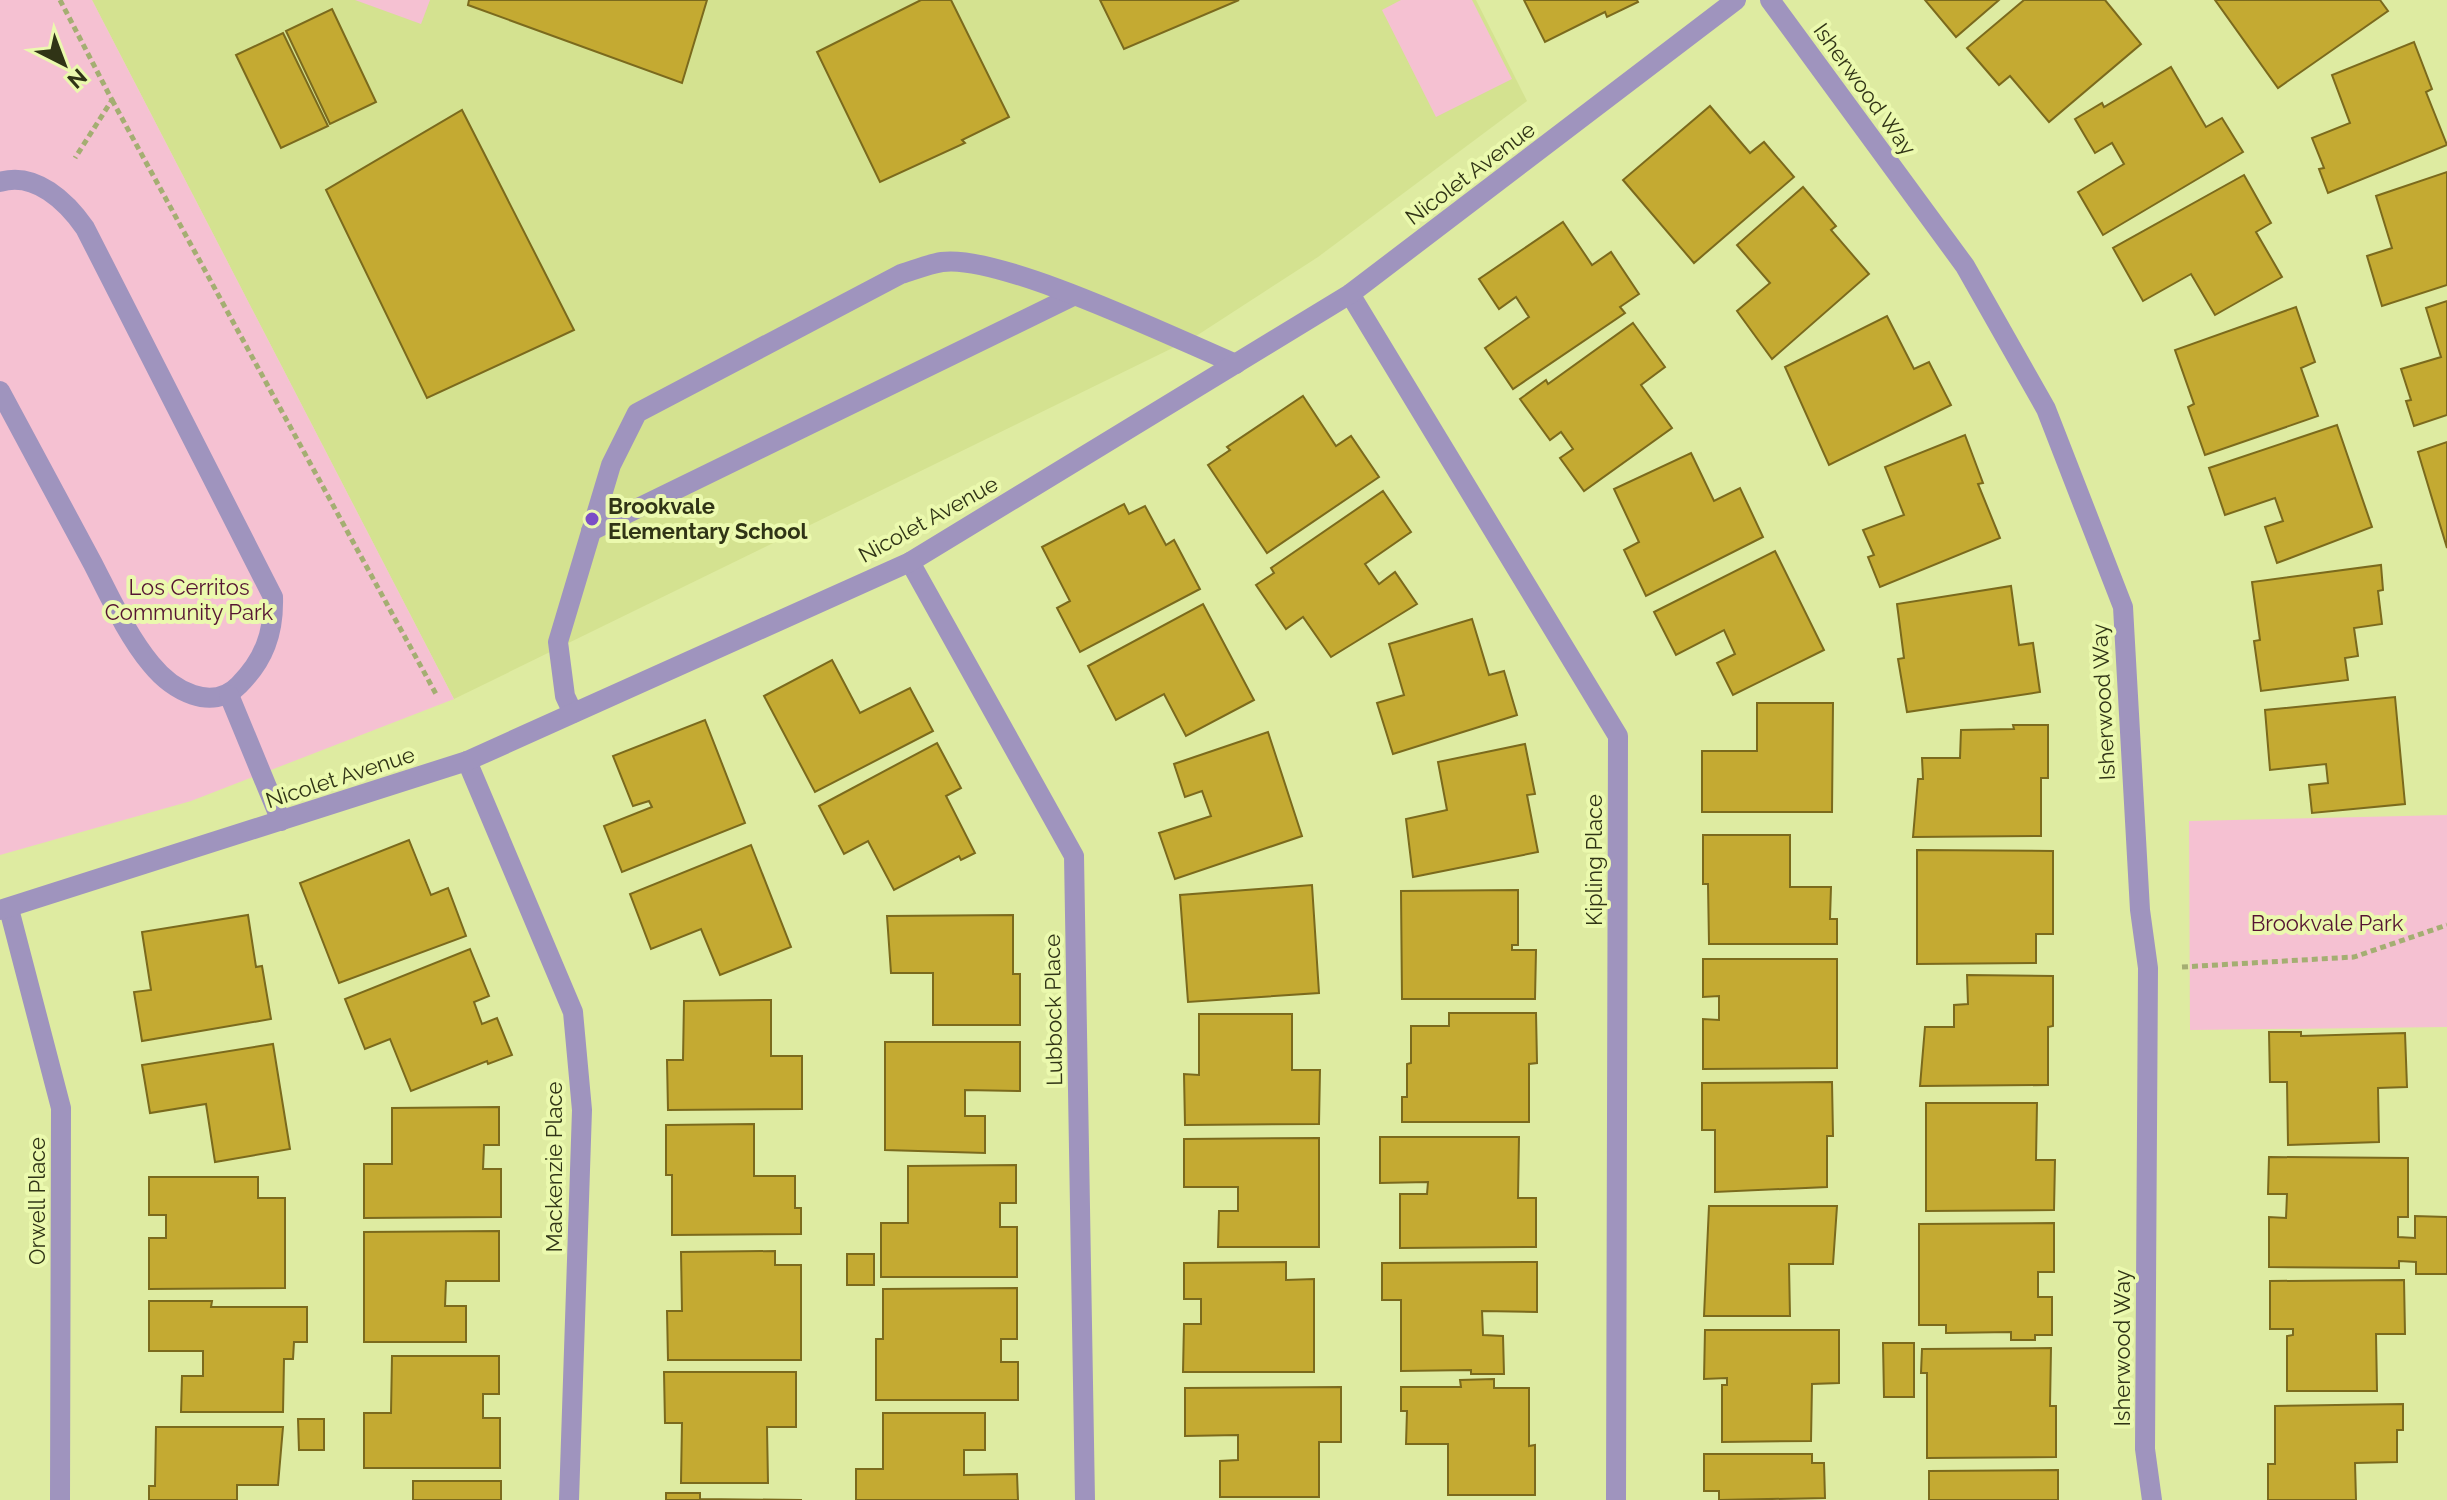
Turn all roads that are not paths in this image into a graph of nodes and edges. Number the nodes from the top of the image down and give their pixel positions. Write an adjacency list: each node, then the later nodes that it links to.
1 (1736, 0): 4 (street, Nicolet Avenue)
2 (1770, 0): 19 (street, Isherwood Way)
3 (0, 182): 10 (street)
4 (1350, 294): 6 (street, Nicolet Avenue); 18 (street, Kipling Place)
5 (1073, 296): 6 (street); 8 (street); 8 (street)
6 (1236, 364): 9 (street, Nicolet Avenue)
7 (0, 391): 10 (street)
8 (591, 531): 11 (street)
9 (910, 562): 11 (street, Nicolet Avenue); 17 (street, Lubbock Place)
10 (229, 695): 13 (street)
11 (573, 713): 12 (street, Nicolet Avenue)
12 (467, 761): 13 (street, Nicolet Avenue); 16 (street, Mackenzie Place)
13 (281, 821): 14 (street, Nicolet Avenue)
14 (4, 909): 15 (street, Orwell Place)
15 (60, 1500)
16 (569, 1500)
17 (1085, 1500)
18 (1616, 1500)
19 (2152, 1500)

